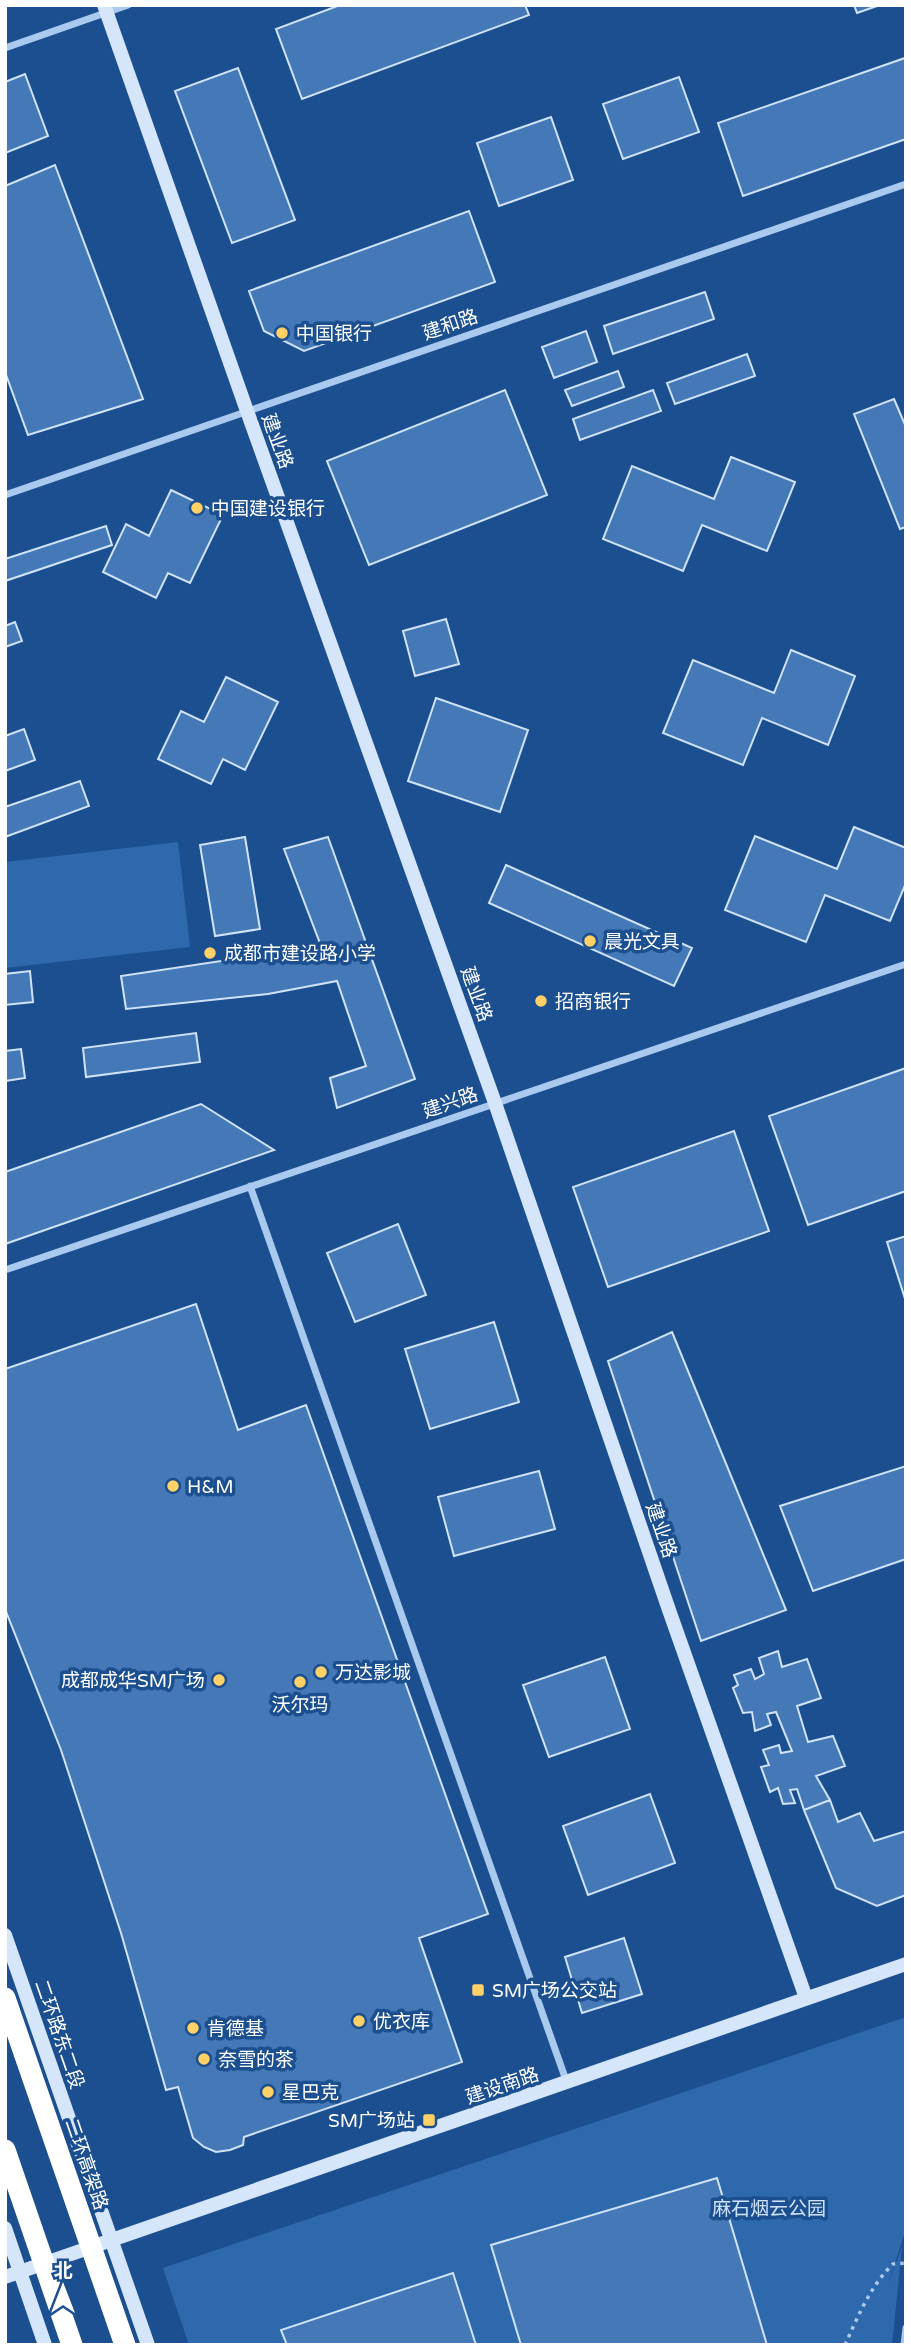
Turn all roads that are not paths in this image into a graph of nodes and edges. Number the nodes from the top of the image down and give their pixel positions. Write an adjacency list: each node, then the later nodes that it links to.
1 (128, 5): 2 (street)
2 (105, 9): 3 (street); 5 (street, 建业路)
3 (5, 48)
4 (906, 184): 5 (street, 建和路)
5 (247, 411): 6 (street, 建和路); 8 (street, 建业路)
6 (5, 495)
7 (906, 964): 8 (street, 建兴路)
8 (495, 1103): 9 (street, 建兴路); 14 (street, 建业路)
9 (250, 1186): 10 (street, 建兴路); 15 (street)
10 (5, 1270)
11 (5, 1935): 18 (street, 二环路东二段)
12 (906, 1964): 14 (street, 建设南路)
13 (5, 1998): 24 (highway, 二环高架路, bridge)
14 (806, 1998): 15 (street, 建设南路)
15 (567, 2083): 18 (street, 建设南路)
16 (5, 2150): 23 (highway, bridge)
17 (5, 2228): 19 (street)
18 (111, 2239): 19 (street, 建设南路); 25 (street, 二环路东二段)
19 (20, 2272): 20 (street, 建设南路); 22 (street)
20 (5, 2277)
21 (906, 2328): 26 (street)
22 (46, 2345)
23 (72, 2345)
24 (125, 2345)
25 (148, 2345)
26 (904, 2345)

